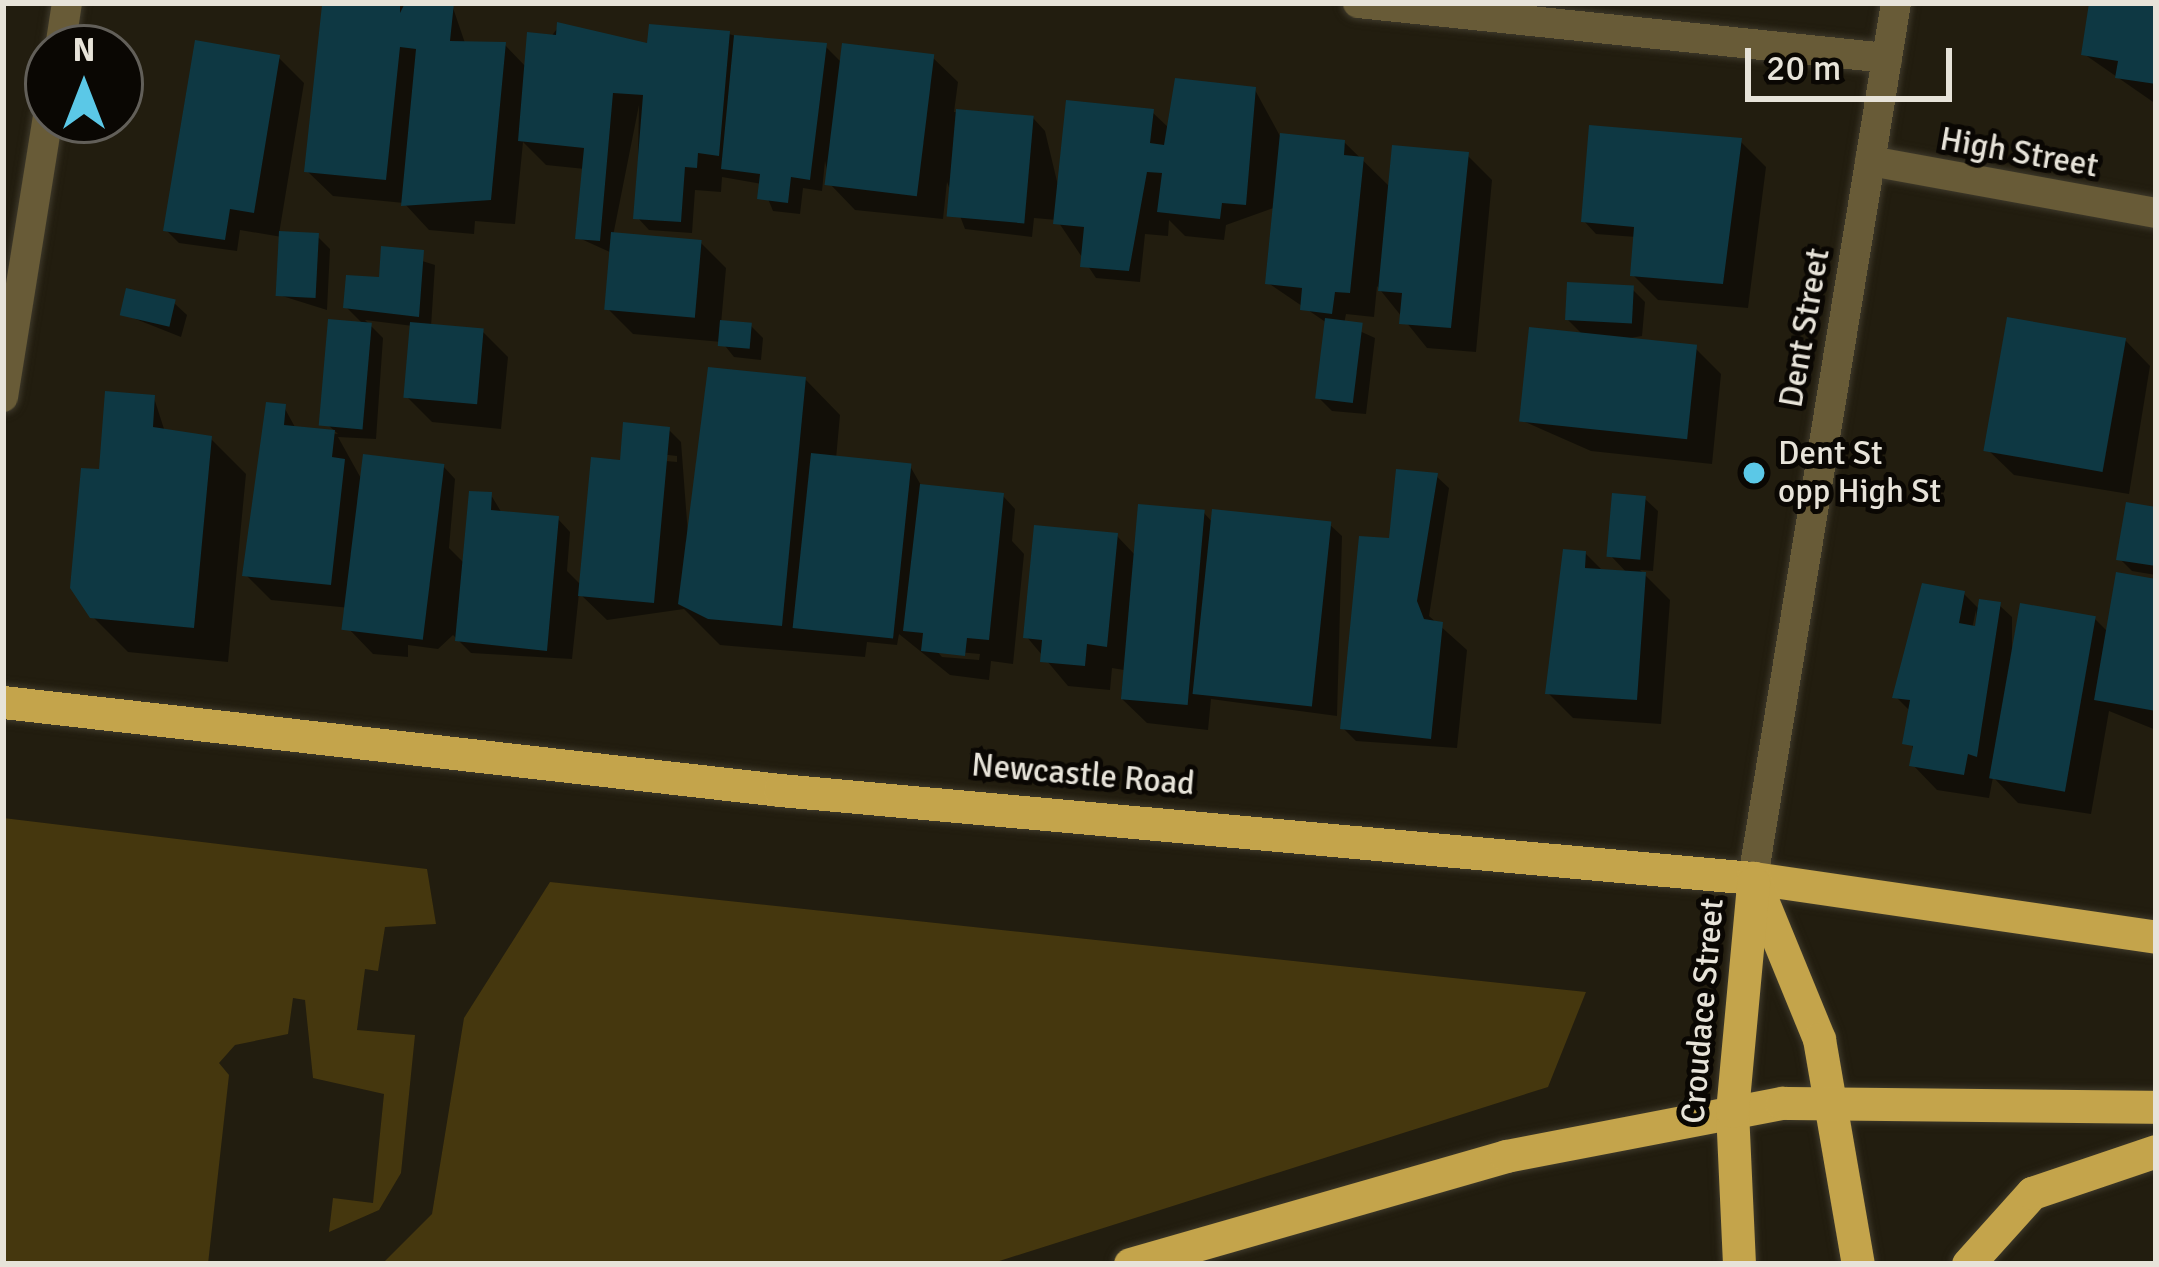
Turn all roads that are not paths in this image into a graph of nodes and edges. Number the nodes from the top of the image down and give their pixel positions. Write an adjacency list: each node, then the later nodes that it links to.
1 (1358, 3): 3 (street)
2 (1896, 3): 3 (street, Dent Street)
3 (1887, 58): 5 (street, Dent Street)
4 (44, 144): 7 (street)
5 (1870, 161): 6 (street, High Street); 9 (street, Dent Street)
6 (2156, 213)
7 (3, 397)
8 (3, 702): 9 (highway, Newcastle Road)
9 (1754, 878): 10 (highway, Newcastle Road); 11 (highway, Croudace Street); 13 (highway, Croudace Street)
10 (2156, 937)
11 (1832, 1099): 12 (highway); 13 (highway); 17 (highway, Croudace Street)
12 (2156, 1107)
13 (1732, 1112): 15 (highway); 16 (highway, Croudace Street)
14 (2156, 1151): 18 (highway)
15 (1130, 1264)
16 (1739, 1264)
17 (1858, 1264)
18 (1968, 1264)

